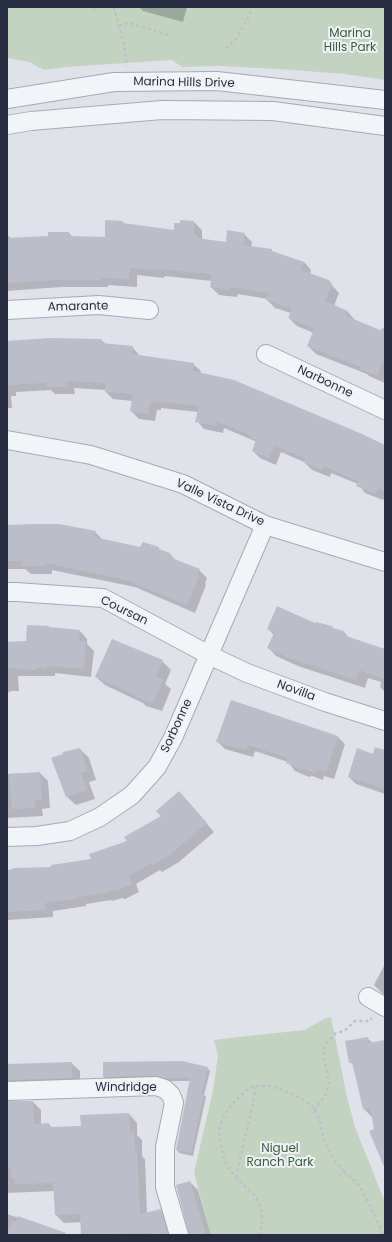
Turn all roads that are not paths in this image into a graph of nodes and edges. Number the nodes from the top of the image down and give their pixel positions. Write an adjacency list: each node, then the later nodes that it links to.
1 (7, 98): 2 (street, Marina Hills Drive)
2 (385, 100)
3 (7, 125): 4 (street)
4 (385, 126)
5 (7, 310): 6 (street, Amarante)
6 (149, 310)
7 (266, 354): 8 (street, Narbonne)
8 (385, 410)
9 (7, 440): 10 (street, Valle Vista Drive)
10 (265, 525): 11 (street, Valle Vista Drive); 13 (street, Sorbonne)
11 (385, 562)
12 (7, 592): 13 (street, Coursan)
13 (209, 655): 14 (street, Novilla); 15 (street, Sorbonne)
14 (385, 720)
15 (7, 837)
16 (7, 1091): 17 (street, Windridge)
17 (178, 1235)

